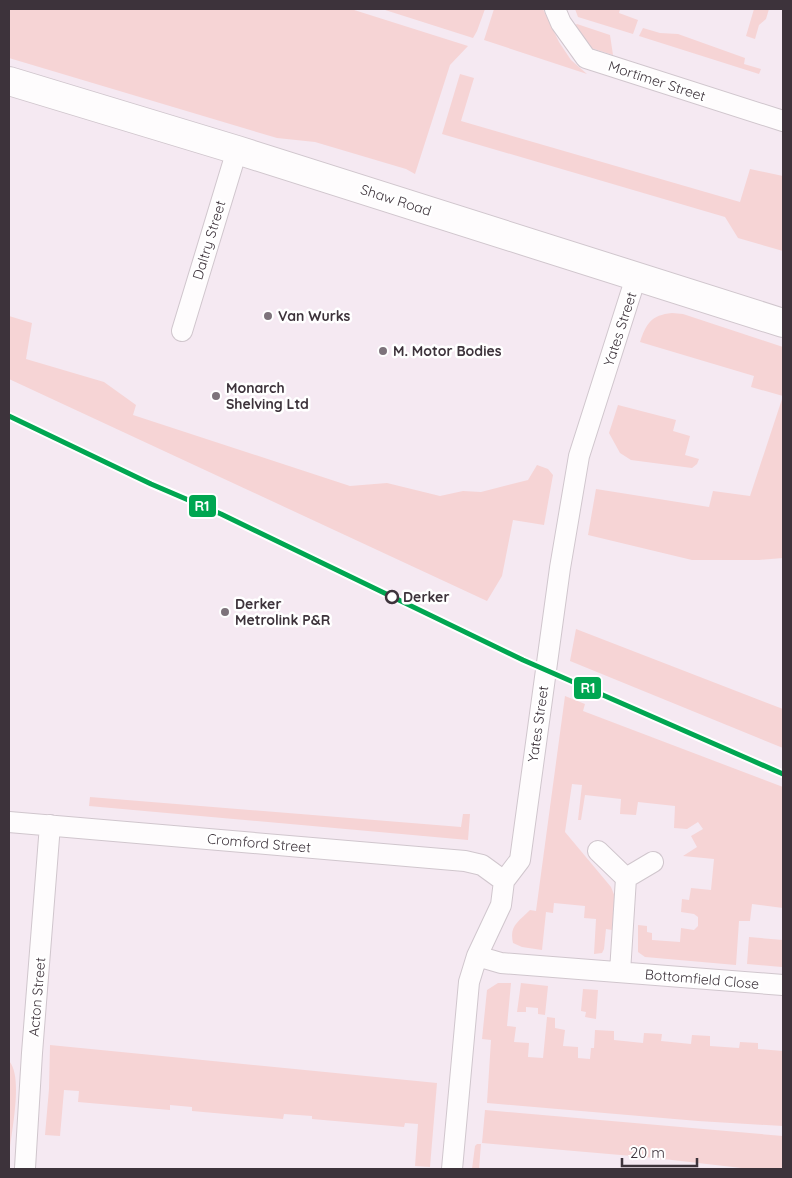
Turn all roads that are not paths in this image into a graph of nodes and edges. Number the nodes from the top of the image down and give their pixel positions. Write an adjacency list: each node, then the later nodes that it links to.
1 (555, 9): 3 (street, Mortimer Street)
2 (9, 81): 4 (main road, Shaw Road)
3 (783, 121)
4 (237, 150): 5 (main road, Shaw Road); 7 (street, Daltry Street)
5 (636, 277): 6 (main road, Shaw Road); 13 (street, Yates Street)
6 (783, 323)
7 (182, 331)
8 (9, 822): 9 (street, Cromford Street)
9 (50, 825): 13 (street, Cromford Street); 17 (street, Acton Street)
10 (598, 851): 12 (street)
11 (653, 862): 12 (street)
12 (626, 878): 15 (street)
13 (504, 882): 14 (street, Yates Street)
14 (477, 956): 15 (street, Bottomfield Close); 18 (street, Yates Street)
15 (620, 972): 16 (street, Bottomfield Close)
16 (783, 985)
17 (24, 1168)
18 (452, 1169)

